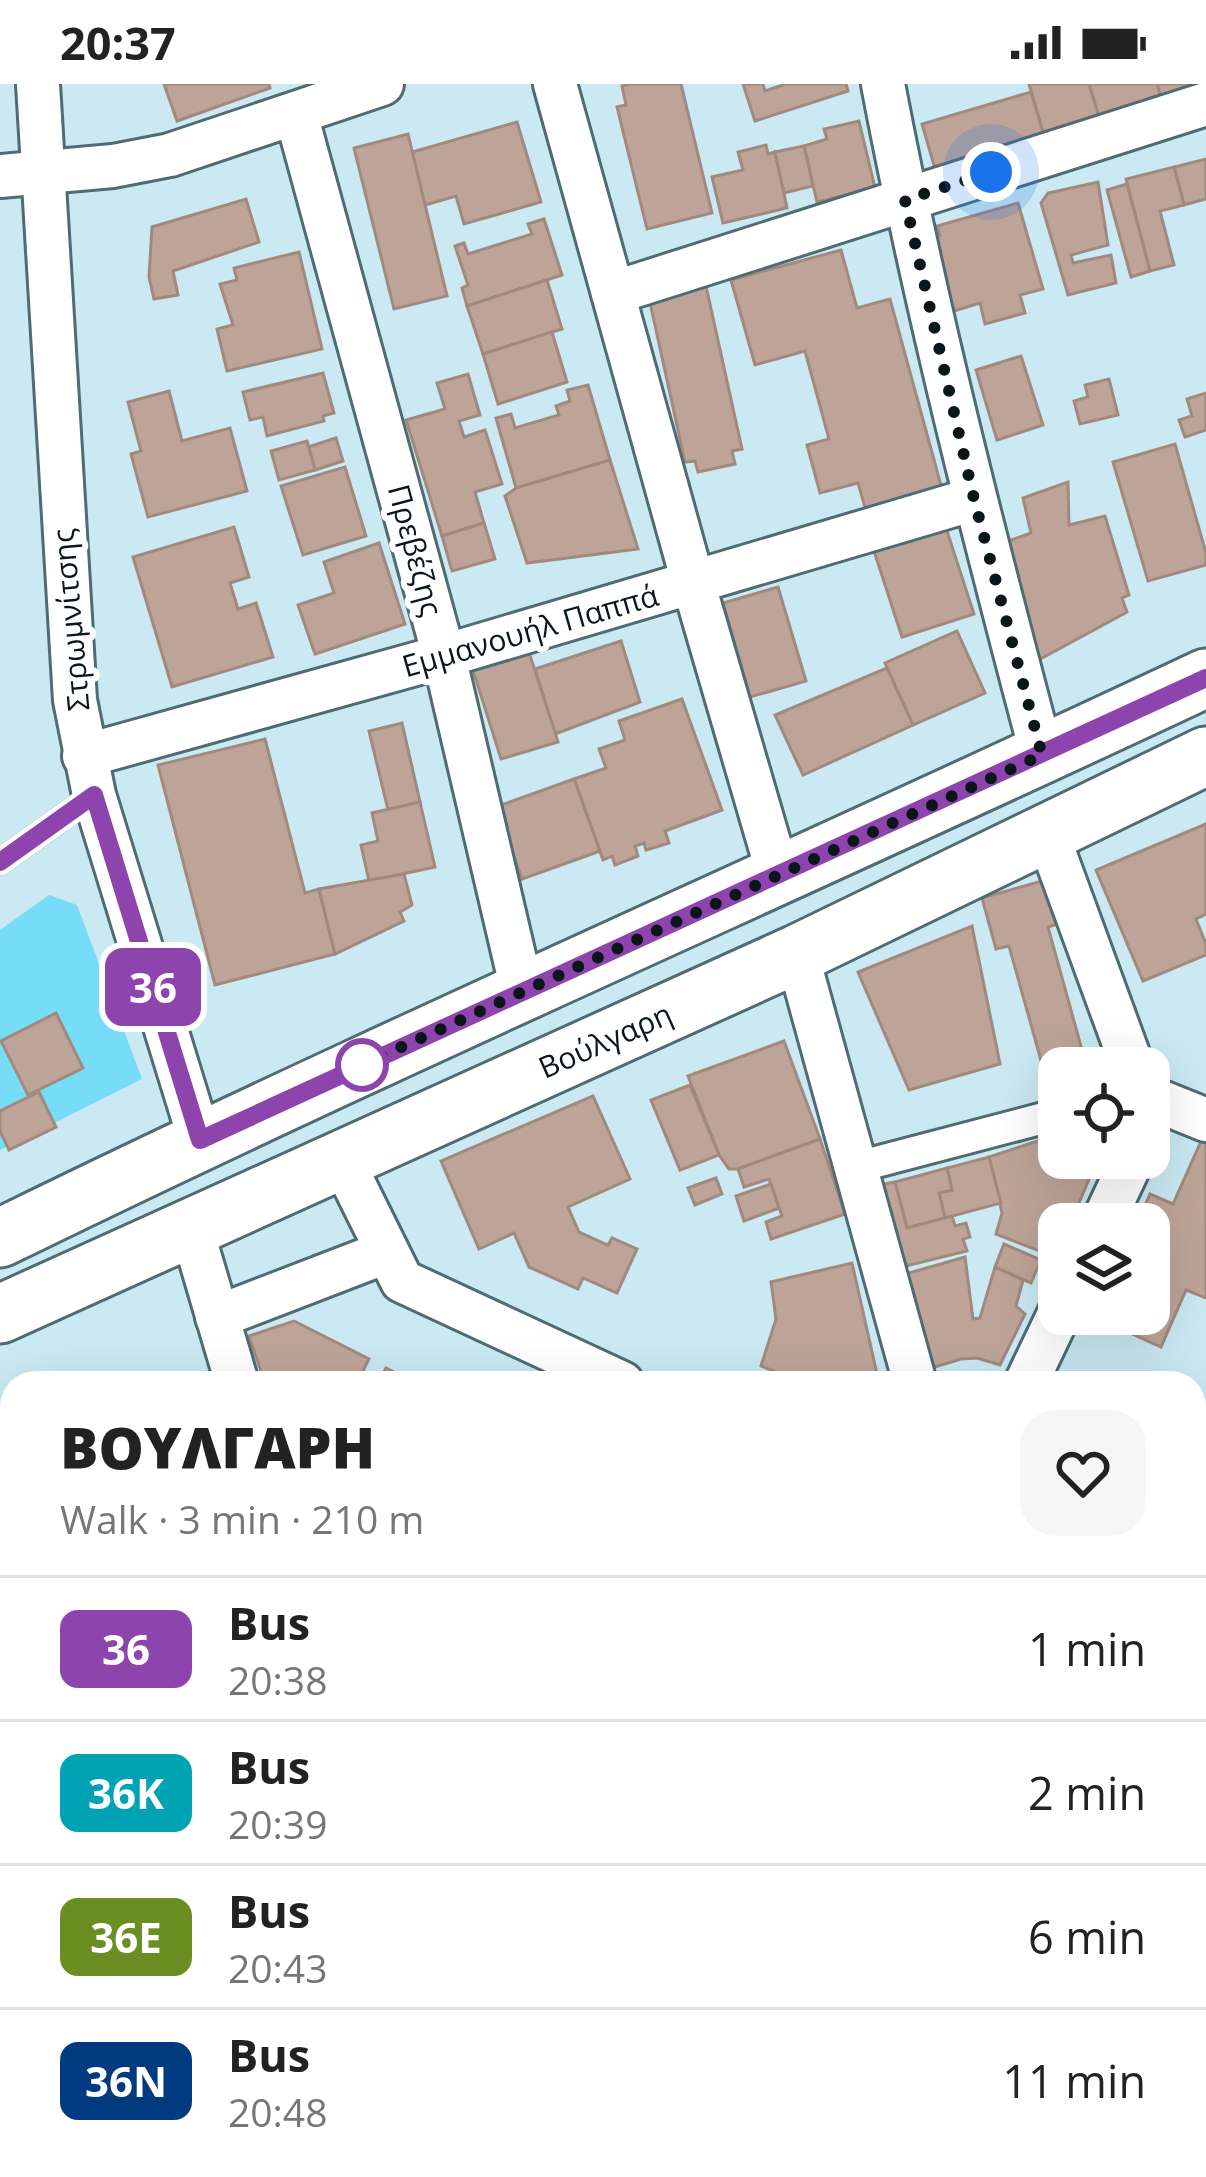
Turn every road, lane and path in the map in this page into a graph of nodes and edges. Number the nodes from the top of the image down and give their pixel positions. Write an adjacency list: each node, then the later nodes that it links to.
1 (38, 84): 7 (street, Στρωμνίτσης)
2 (382, 84): 6 (street)
3 (555, 84): 10 (street)
4 (883, 84): 9 (street)
5 (1206, 104): 9 (street)
6 (296, 114): 7 (street); 13 (street, Πρεβέζης)
7 (46, 171): 8 (street); 17 (street, Στρωμνίτσης)
8 (0, 176)
9 (905, 200): 10 (street); 11 (street)
10 (613, 292): 12 (street)
11 (974, 499): 12 (street, Εμμανουήλ Παππά); 15 (street)
12 (693, 582): 13 (street, Εμμανουήλ Παππά); 20 (street)
13 (445, 656): 17 (street, Εμμανουήλ Παππά); 22 (street, Πρεβέζης)
14 (1206, 679): 15 (main road)
15 (1042, 755): 20 (main road)
16 (1206, 756): 18 (main road, Βούλγαρη)
17 (89, 776): 19 (lane); 27 (street, Στρωμνίτσης)
18 (1047, 833): 21 (main road, Βούλγαρη); 23 (street)
19 (0, 862)
20 (779, 877): 22 (main road)
21 (797, 954): 28 (main road, Βούλγαρη); 29 (street)
22 (522, 990): 27 (main road)
23 (1125, 1047)
24 (1170, 1105): 26 (street)
25 (1038, 1120): 29 (street)
26 (1206, 1120)
27 (200, 1140): 31 (main road)
28 (341, 1158): 30 (main road, Βούλγαρη); 32 (street)
29 (857, 1167): 38 (street)
30 (191, 1227): 33 (main road, Βούλγαρη); 34 (street)
31 (0, 1238)
32 (386, 1252): 34 (street); 37 (street)
33 (0, 1314)
34 (217, 1317): 36 (street)
35 (1049, 1335): 39 (street)
36 (233, 1371)
37 (596, 1371)
38 (912, 1371)
39 (1033, 1371)

